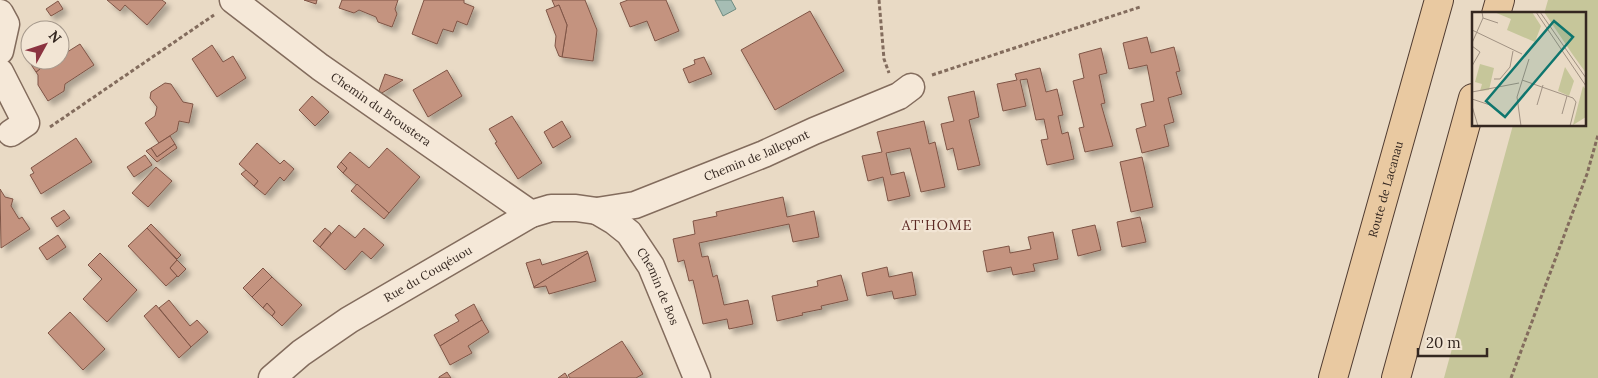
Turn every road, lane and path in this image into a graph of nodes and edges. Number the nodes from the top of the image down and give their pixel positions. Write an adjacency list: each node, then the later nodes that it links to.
1 (234, 0): 10 (path); 13 (street, Chemin du Broustera)
2 (879, 0): 8 (path)
3 (1439, 0): 16 (main road, Route de Lacanau)
4 (1140, 6): 8 (path)
5 (0, 13): 6 (street)
6 (0, 51)
7 (0, 72): 10 (street)
8 (905, 92): 12 (street, Chemin de Jallepont)
9 (1472, 102): 17 (main road)
10 (11, 133)
11 (1598, 135): 18 (path)
12 (597, 210): 13 (street, Rue du Couqéuou); 15 (street, Chemin de Bos)
13 (531, 214): 14 (street, Rue du Couqéuou)
14 (272, 378)
15 (697, 378)
16 (1333, 378)
17 (1396, 378)
18 (1511, 378)

